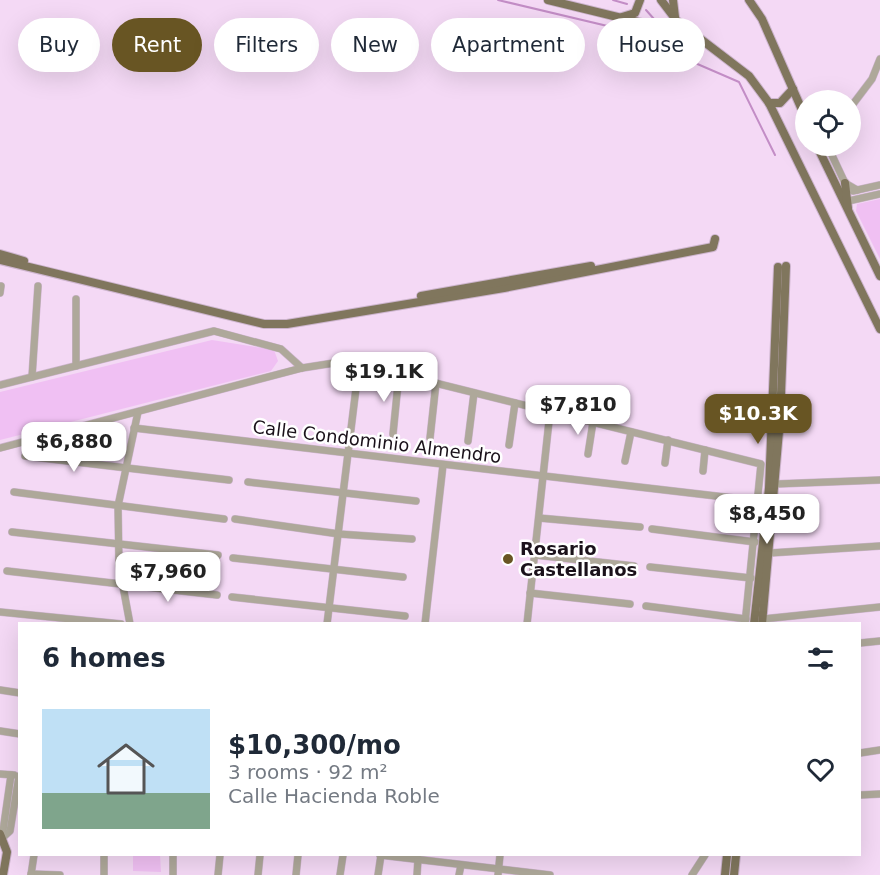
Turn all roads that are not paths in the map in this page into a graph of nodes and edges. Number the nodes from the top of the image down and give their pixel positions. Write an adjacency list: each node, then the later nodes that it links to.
1 (548, 0): 6 (main road)
2 (640, 0): 6 (main road)
3 (661, 0): 8 (main road)
4 (673, 0): 9 (main road)
5 (749, 0): 12 (main road)
6 (616, 17): 7 (main road)
7 (620, 18)
8 (674, 18)
9 (676, 18)
10 (705, 44): 14 (main road)
11 (880, 59): 13 (street)
12 (794, 93): 14 (main road)
13 (861, 94)
14 (769, 103): 28 (main road)
15 (823, 156): 20 (main road)
16 (832, 156): 17 (street)
17 (845, 183): 20 (main road)
18 (880, 185): 20 (street)
19 (880, 194): 20 (street)
20 (847, 196): 23 (main road)
21 (0, 254): 22 (main road)
22 (0, 260)
23 (880, 276)
24 (1, 286): 26 (street)
25 (38, 286): 33 (street)
26 (0, 293)
27 (76, 299): 30 (street)
28 (880, 329)
29 (359, 364): 31 (street); 32 (street); 50 (street)
30 (76, 366): 31 (street); 33 (street)
31 (302, 369): 38 (street)
32 (399, 374): 34 (street); 43 (street)
33 (33, 377): 35 (street)
34 (436, 383): 36 (street); 44 (street)
35 (0, 385)
36 (474, 393): 37 (street); 45 (street)
37 (515, 403): 39 (street); 47 (street)
38 (138, 412): 41 (street); 48 (street)
39 (550, 412): 40 (street); 58 (street)
40 (593, 422): 42 (street); 51 (street)
41 (134, 428): 50 (street, Calle Condominio Almendro); 56 (street)
42 (631, 432): 46 (street); 53 (street)
43 (393, 434)
44 (430, 438)
45 (468, 441)
46 (668, 441): 49 (street); 54 (street)
47 (509, 446)
48 (0, 448)
49 (705, 450): 57 (street); 66 (street)
50 (348, 454): 55 (street, Calle Condominio Almendro); 64 (street)
51 (588, 454)
52 (25, 456): 56 (street)
53 (625, 461)
54 (665, 463)
55 (443, 465): 58 (street, Calle Condominio Almendro); 102 (street)
56 (125, 466): 59 (street); 67 (street)
57 (703, 471)
58 (544, 477): 66 (street, Calle Condominio Almendro); 68 (street)
59 (229, 480)
60 (880, 480): 62 (street)
61 (248, 482): 64 (street)
62 (776, 484): 79 (main road); 104 (main road)
63 (14, 492): 67 (street)
64 (344, 495): 65 (street); 74 (street)
65 (416, 501)
66 (759, 501): 76 (street)
67 (118, 506): 69 (street); 77 (street)
68 (539, 518): 71 (street); 81 (street)
69 (224, 519)
70 (235, 519): 74 (street)
71 (640, 527)
72 (652, 529): 76 (street)
73 (12, 532): 77 (street)
74 (339, 534): 75 (street); 86 (street)
75 (412, 539)
76 (755, 542): 88 (street)
77 (119, 544): 80 (street); 89 (street)
78 (880, 546): 79 (street)
79 (770, 553): 105 (main road)
80 (218, 555)
81 (535, 555): 83 (street); 90 (street)
82 (233, 558): 86 (street)
83 (634, 566)
84 (650, 567): 88 (street)
85 (7, 571): 89 (street)
86 (334, 571): 87 (street); 96 (street)
87 (404, 577)
88 (751, 578): 104 (street)
89 (123, 586): 91 (street); 100 (street)
90 (530, 593): 93 (street); 103 (street)
91 (217, 595)
92 (232, 597): 96 (street)
93 (630, 604)
94 (646, 606): 104 (street)
95 (880, 607): 105 (street)
96 (329, 608): 98 (street); 101 (street)
97 (0, 612): 99 (street)
98 (405, 616)
99 (101, 622)
100 (130, 622)
101 (327, 622)
102 (424, 622)
103 (527, 622)
104 (748, 622)
105 (763, 622)
106 (880, 641): 107 (street)
107 (861, 643)
108 (0, 690): 109 (street)
109 (18, 693)
110 (0, 731): 111 (street)
111 (18, 734)
112 (880, 750): 113 (street)
113 (861, 753)
114 (0, 774): 115 (street)
115 (16, 776): 118 (street)
116 (880, 794): 117 (street)
117 (861, 795)
118 (10, 810): 119 (street); 120 (street)
119 (14, 826): 120 (street)
120 (1, 837): 138 (main road)
121 (34, 856): 137 (street)
122 (104, 856): 140 (street)
123 (173, 856): 141 (street)
124 (220, 856): 142 (street)
125 (260, 856): 143 (street)
126 (298, 856): 144 (street)
127 (343, 856): 145 (street)
128 (381, 856): 146 (street)
129 (406, 856): 134 (street)
130 (500, 856): 136 (street)
131 (704, 856): 150 (street)
132 (727, 856): 151 (main road)
133 (736, 856): 152 (main road)
134 (418, 860): 135 (street); 147 (street)
135 (461, 865): 136 (street); 148 (street)
136 (498, 872): 149 (street)
137 (31, 874): 139 (street)
138 (3, 875)
139 (60, 875)
140 (104, 875)
141 (172, 875)
142 (218, 875)
143 (258, 875)
144 (296, 875)
145 (340, 875)
146 (378, 875)
147 (417, 875)
148 (459, 875)
149 (550, 875)
150 (692, 875)
151 (725, 875)
152 (734, 875)

